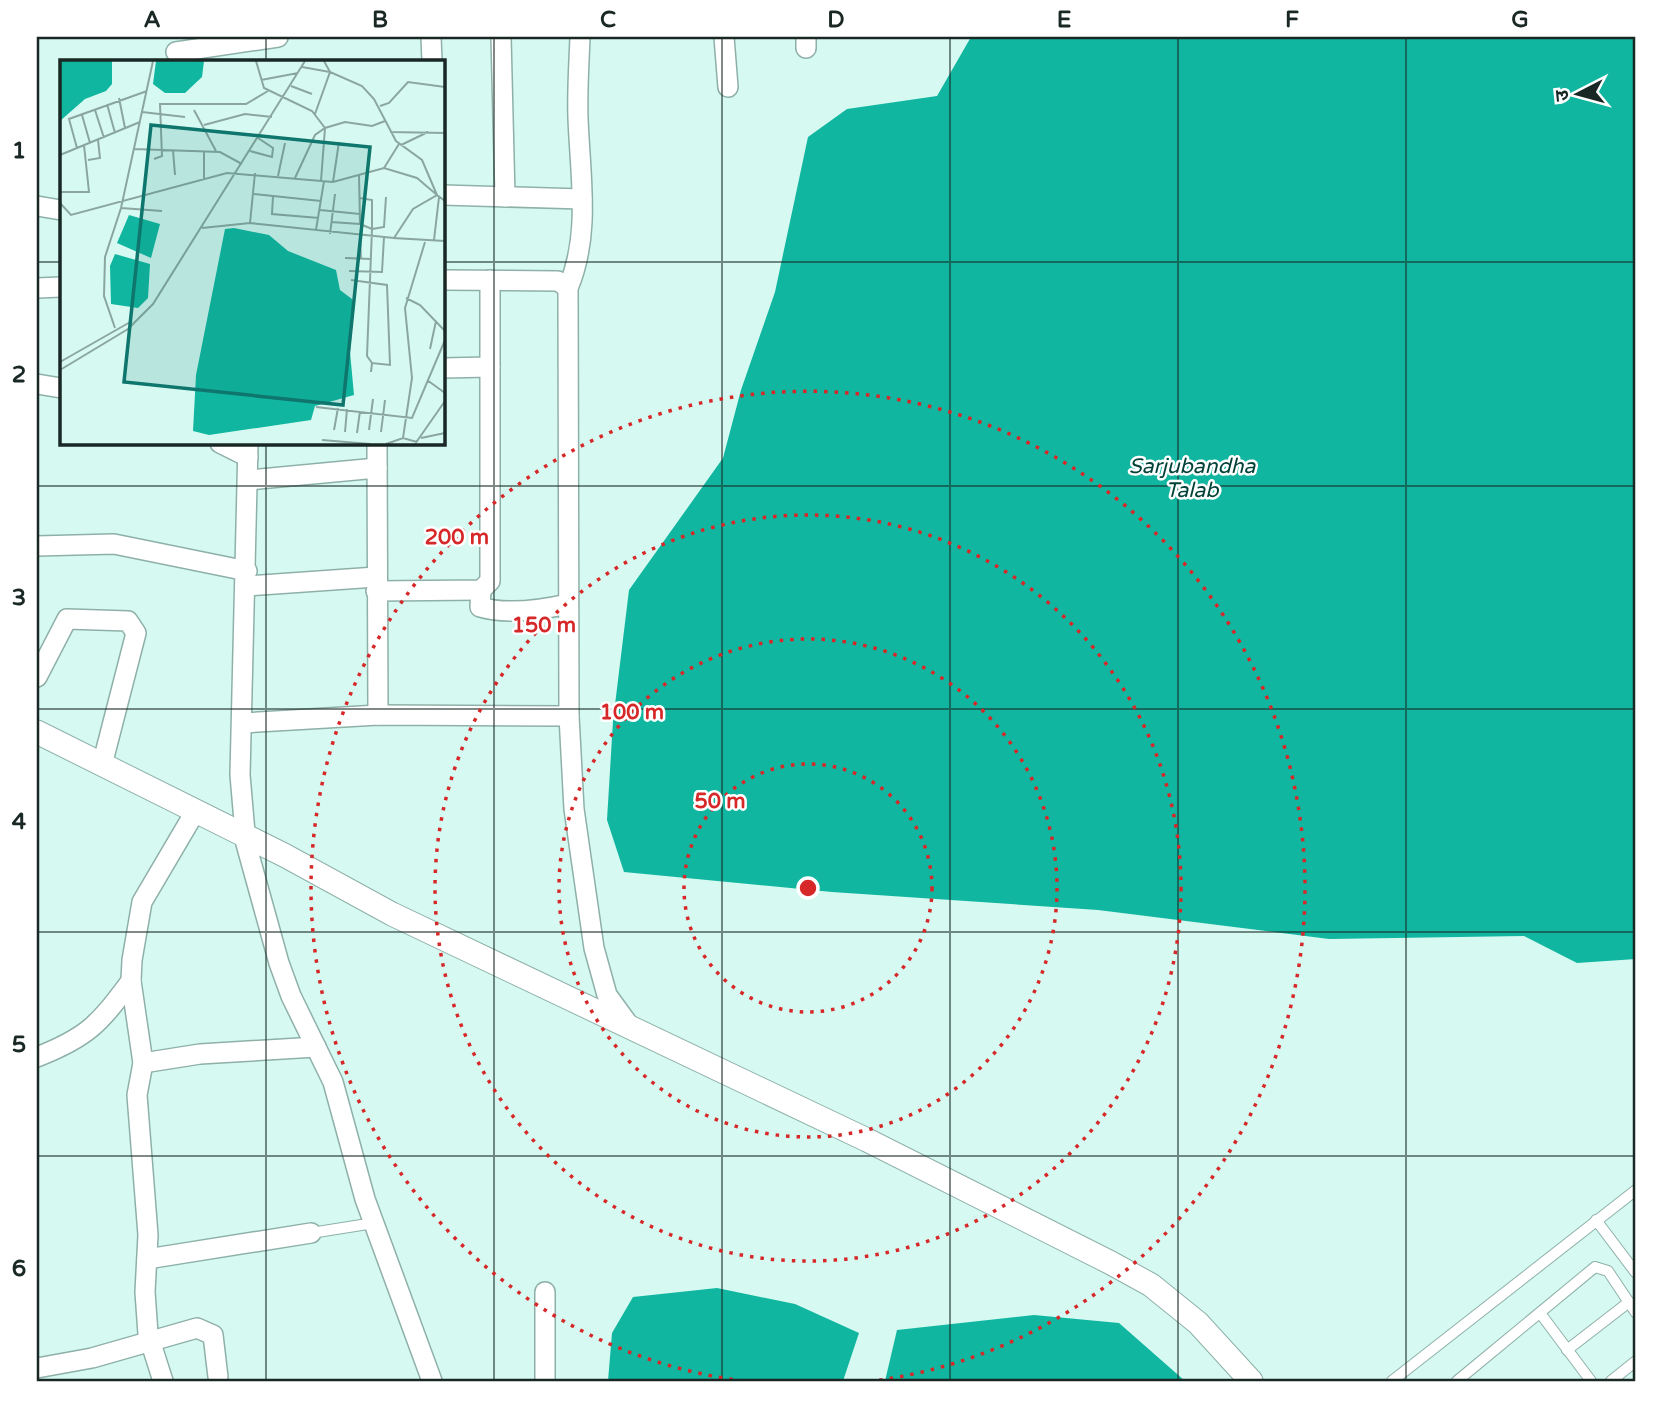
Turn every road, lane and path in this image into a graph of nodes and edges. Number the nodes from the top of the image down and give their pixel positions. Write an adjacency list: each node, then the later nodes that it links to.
1 (278, 37): 6 (street)
2 (431, 37): 7 (street)
3 (501, 37): 10 (street)
4 (580, 37): 11 (street)
5 (724, 37): 8 (street)
6 (175, 50)
7 (432, 60)
8 (728, 88)
9 (444, 195): 10 (street)
10 (505, 197): 11 (street)
11 (582, 198): 18 (street)
12 (37, 206): 13 (street)
13 (60, 210)
14 (444, 280): 15 (street)
15 (490, 280): 18 (street); 20 (street)
16 (60, 287): 17 (street)
17 (37, 288)
18 (568, 288): 32 (street)
19 (444, 368): 20 (street)
20 (490, 368): 31 (street)
21 (37, 384): 22 (street)
22 (60, 388)
23 (224, 444): 25 (street)
24 (377, 444): 26 (street)
25 (248, 450): 27 (street)
26 (377, 468): 27 (street); 30 (street)
27 (248, 480): 29 (street)
28 (37, 546): 29 (street)
29 (247, 578): 30 (street); 36 (street)
30 (376, 584): 31 (street); 34 (street)
31 (481, 590): 32 (street)
32 (568, 604): 35 (street)
33 (37, 677): 38 (street)
34 (378, 715): 35 (street); 36 (street)
35 (569, 716): 42 (street)
36 (243, 723): 40 (street)
37 (37, 732): 38 (street)
38 (102, 765): 39 (street)
39 (195, 813): 40 (street); 41 (street)
40 (246, 837): 42 (street); 43 (street)
41 (131, 981): 44 (street); 45 (street)
42 (631, 1029): 64 (street)
43 (316, 1046): 45 (street); 48 (street)
44 (37, 1057)
45 (144, 1063): 50 (street)
46 (1636, 1190): 47 (lane)
47 (1597, 1220): 51 (lane); 65 (lane)
48 (374, 1223): 49 (lane); 62 (street)
49 (311, 1233): 50 (street)
50 (147, 1259): 56 (street)
51 (1636, 1273)
52 (545, 1292): 63 (street)
53 (1629, 1302): 54 (lane); 55 (lane); 57 (lane)
54 (1540, 1313): 57 (lane); 66 (lane)
55 (1636, 1313)
56 (150, 1342): 59 (street); 60 (street); 61 (street)
57 (1567, 1350): 67 (lane)
58 (1636, 1361): 68 (lane)
59 (37, 1367)
60 (218, 1377)
61 (163, 1381)
62 (432, 1381)
63 (545, 1381)
64 (1251, 1381)
65 (1392, 1381)
66 (1457, 1381)
67 (1591, 1381)
68 (1611, 1381)

